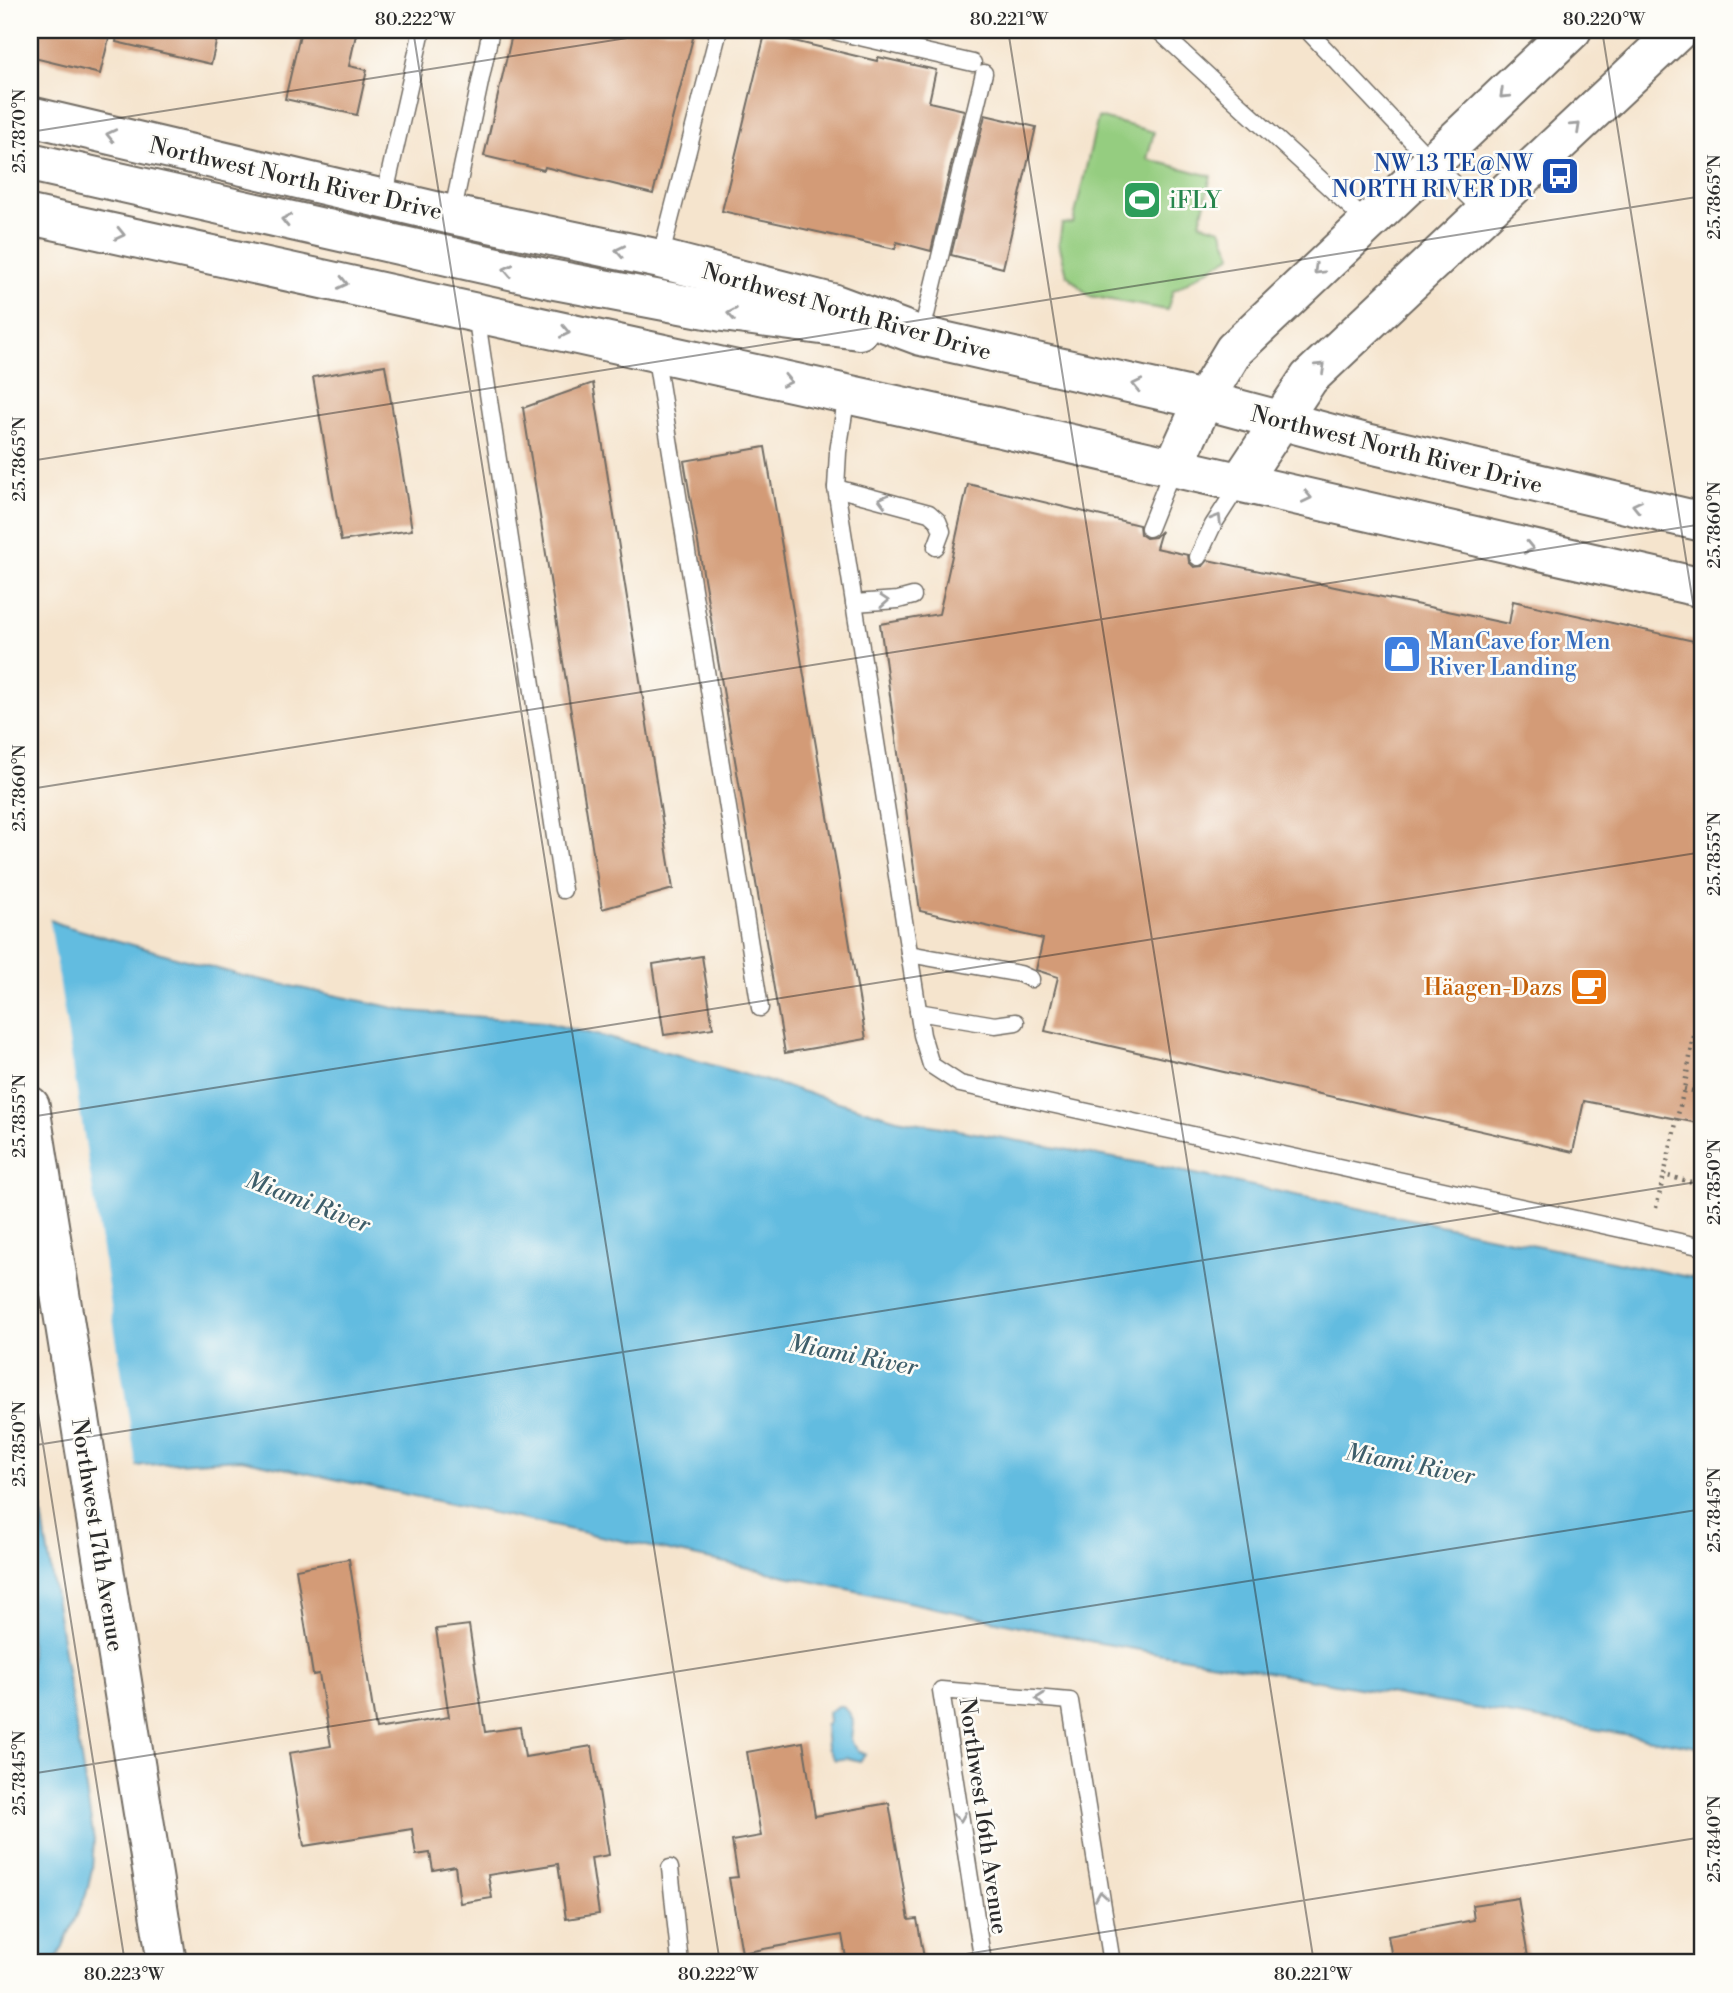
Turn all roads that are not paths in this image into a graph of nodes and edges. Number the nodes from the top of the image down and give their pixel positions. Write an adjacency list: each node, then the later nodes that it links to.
1 (422, 30): 12 (lane)
2 (491, 30): 15 (lane)
3 (719, 30): 19 (lane)
4 (829, 30): 21 (lane)
5 (1158, 30): 17 (lane)
6 (1307, 30): 11 (lane)
7 (1679, 30): 13 (main road, one-way to 7)
8 (1569, 31): 11 (main road, one-way to 11)
9 (30, 117): 12 (main road, Northwest North River Drive, one-way to 9)
10 (30, 162): 21 (main road, one-way to 10)
11 (1433, 162): 13 (lane); 17 (main road)
12 (384, 198): 15 (main road, Northwest North River Drive)
13 (1485, 213): 25 (main road, one-way to 13)
14 (30, 215): 16 (main road)
15 (452, 215): 19 (main road, Northwest North River Drive, one-way to 15)
16 (67, 222): 18 (main road); 20 (main road, one-way to 20)
17 (1368, 223): 24 (main road, one-way to 24)
18 (30, 239)
19 (660, 259): 21 (main road, Northwest North River Drive)
20 (475, 313): 22 (main road, one-way to 22); 36 (lane)
21 (921, 336): 24 (main road, Northwest North River Drive, one-way to 21)
22 (655, 352): 23 (main road, one-way to 23); 39 (lane)
23 (847, 394): 26 (main road); 28 (lane)
24 (1204, 400): 25 (main road, Northwest North River Drive); 26 (main road)
25 (1281, 422): 27 (main road); 29 (main road, Northwest North River Drive, one-way to 25)
26 (1173, 467): 27 (main road); 30 (lane)
27 (1240, 482): 32 (lane, one-way to 27); 33 (main road, one-way to 33)
28 (836, 488): 31 (lane, one-way to 28); 35 (lane)
29 (1703, 522)
30 (1149, 528)
31 (936, 547)
32 (1198, 557)
33 (1703, 588)
34 (913, 596): 35 (lane, one-way to 34)
35 (854, 603): 37 (lane)
36 (563, 890)
37 (909, 954): 38 (lane); 40 (lane)
38 (1031, 979)
39 (760, 1008)
40 (918, 1012): 41 (lane); 43 (lane)
41 (1016, 1022)
42 (30, 1106): 45 (main road, Northwest 17th Avenue)
43 (1703, 1247)
44 (670, 1868): 46 (lane)
45 (167, 1963)
46 (680, 1963)
47 (982, 1963): 48 (lane, Northwest 16th Avenue, one-way to 47)
48 (1112, 1963)

